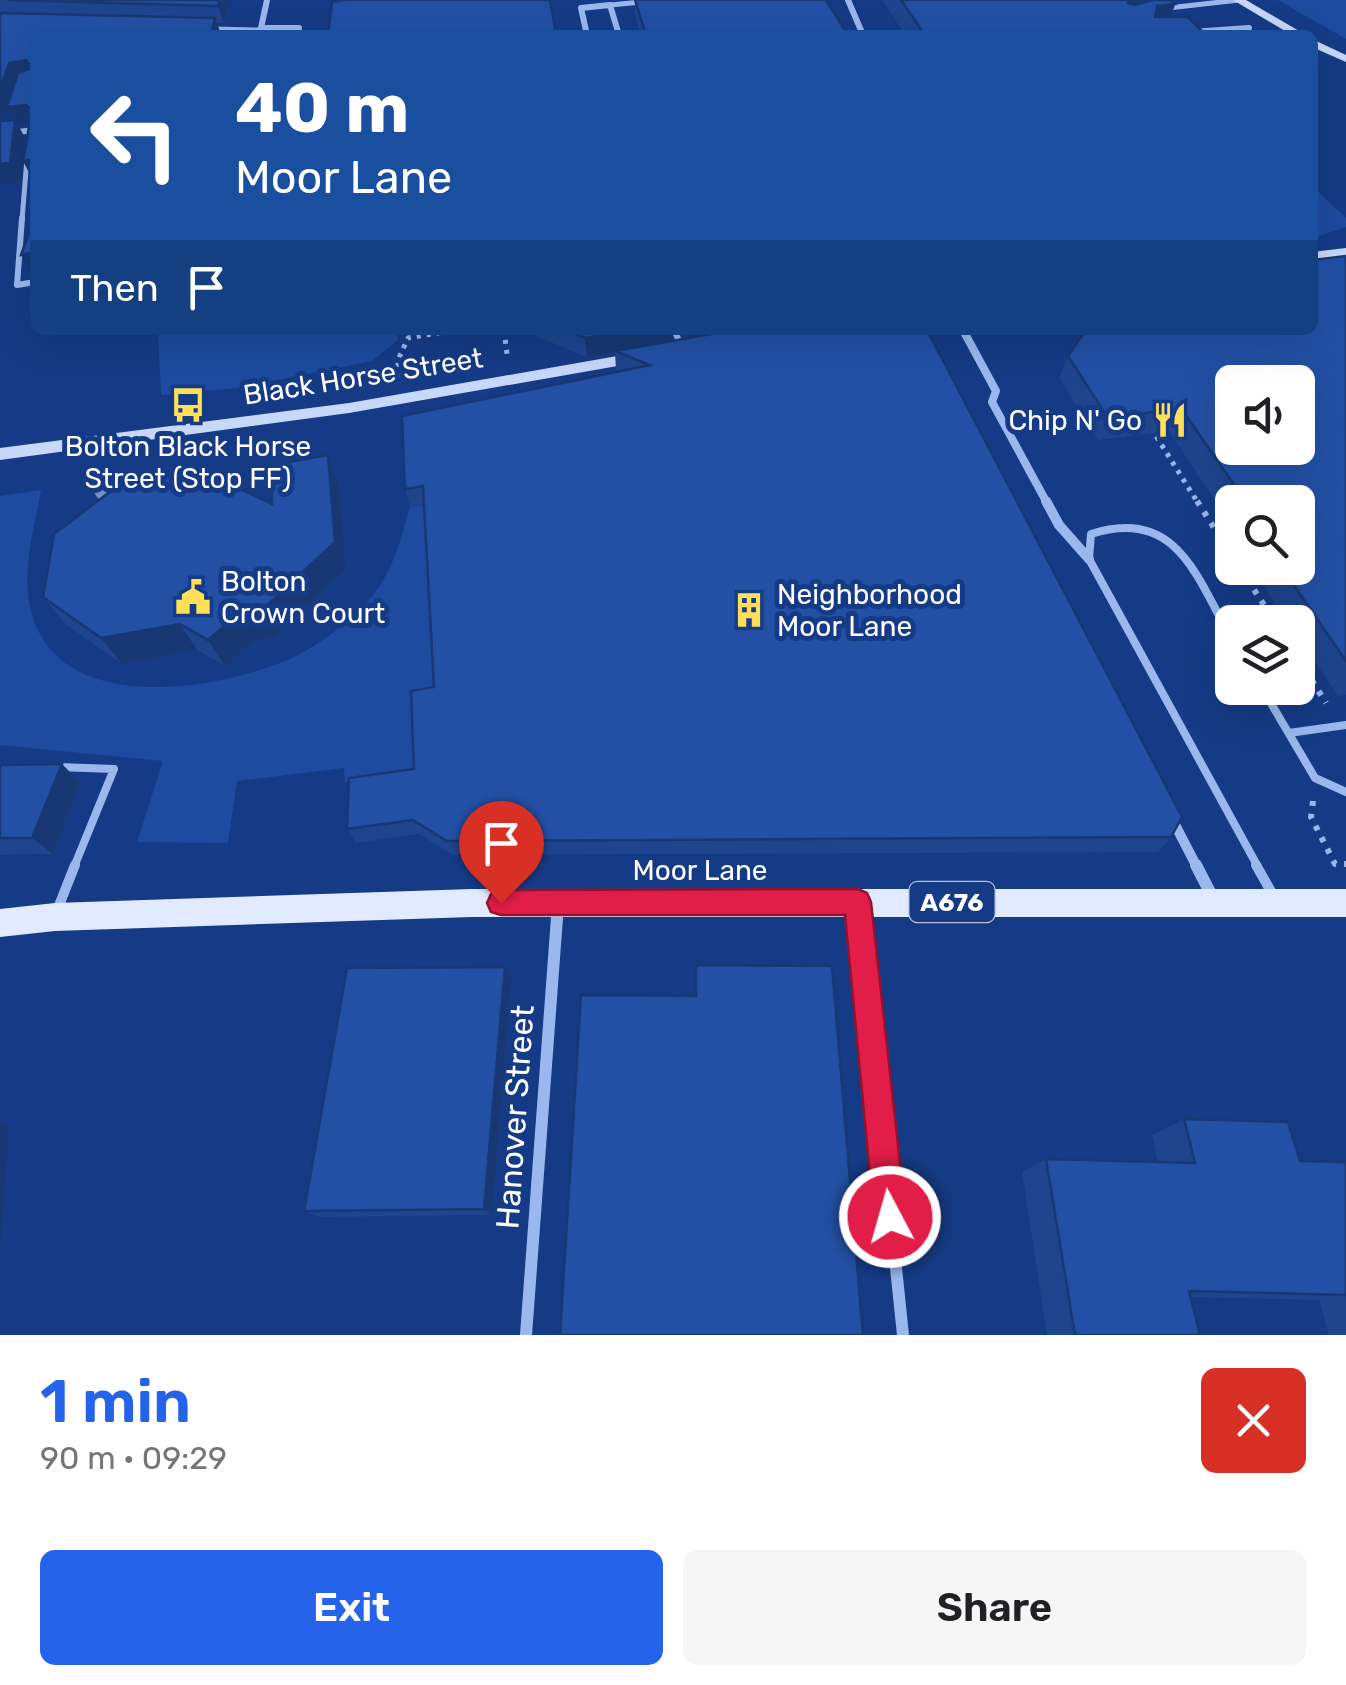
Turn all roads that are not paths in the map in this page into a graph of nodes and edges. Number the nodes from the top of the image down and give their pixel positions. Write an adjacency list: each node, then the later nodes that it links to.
1 (267, 0): 10 (street)
2 (848, 0): 15 (street)
3 (1238, 0): 6 (lane); 17 (street)
4 (652, 1): 5 (lane)
5 (605, 3): 13 (street); 14 (street)
6 (1160, 10)
7 (1249, 28): 16 (street)
8 (203, 29): 9 (lane)
9 (231, 30)
10 (259, 30)
11 (262, 30): 12 (street)
12 (299, 30)
13 (586, 30)
14 (617, 30)
15 (861, 30)
16 (1220, 30)
17 (1291, 30)
18 (1318, 45): 19 (street)
19 (1346, 59)
20 (10, 119): 22 (lane)
21 (30, 130): 22 (street)
22 (4, 133)
23 (28, 150): 25 (lane)
24 (28, 245): 25 (lane)
25 (20, 246): 28 (lane)
26 (1346, 252): 27 (street)
27 (1318, 255)
28 (30, 283)
29 (672, 335): 32 (lane)
30 (966, 335): 34 (street)
31 (702, 346): 32 (street, Black Horse Street)
32 (667, 352): 33 (street, Black Horse Street)
33 (0, 454)
34 (1090, 560): 35 (lane); 44 (lane)
35 (1215, 612)
36 (1273, 705): 38 (lane)
37 (1346, 725): 38 (lane)
38 (1290, 733): 40 (lane)
39 (38, 766): 48 (lane)
40 (1346, 792)
41 (1162, 798): 46 (street)
42 (858, 902): 43 (main road, Moor Lane / A676); 46 (main road, Moor Lane / A676); 52 (street)
43 (558, 903): 48 (main road, Moor Lane / A676); 51 (street, Hanover Street)
44 (1277, 903): 45 (main road, Moor Lane / A676); 46 (main road, Moor Lane / A676)
45 (1346, 903)
46 (1217, 904)
47 (0, 909): 48 (main road, Moor Lane / A676)
48 (55, 917): 49 (main road, Moor Lane / A676); 50 (street)
49 (0, 923)
50 (0, 932)
51 (526, 1335)
52 (903, 1335)

